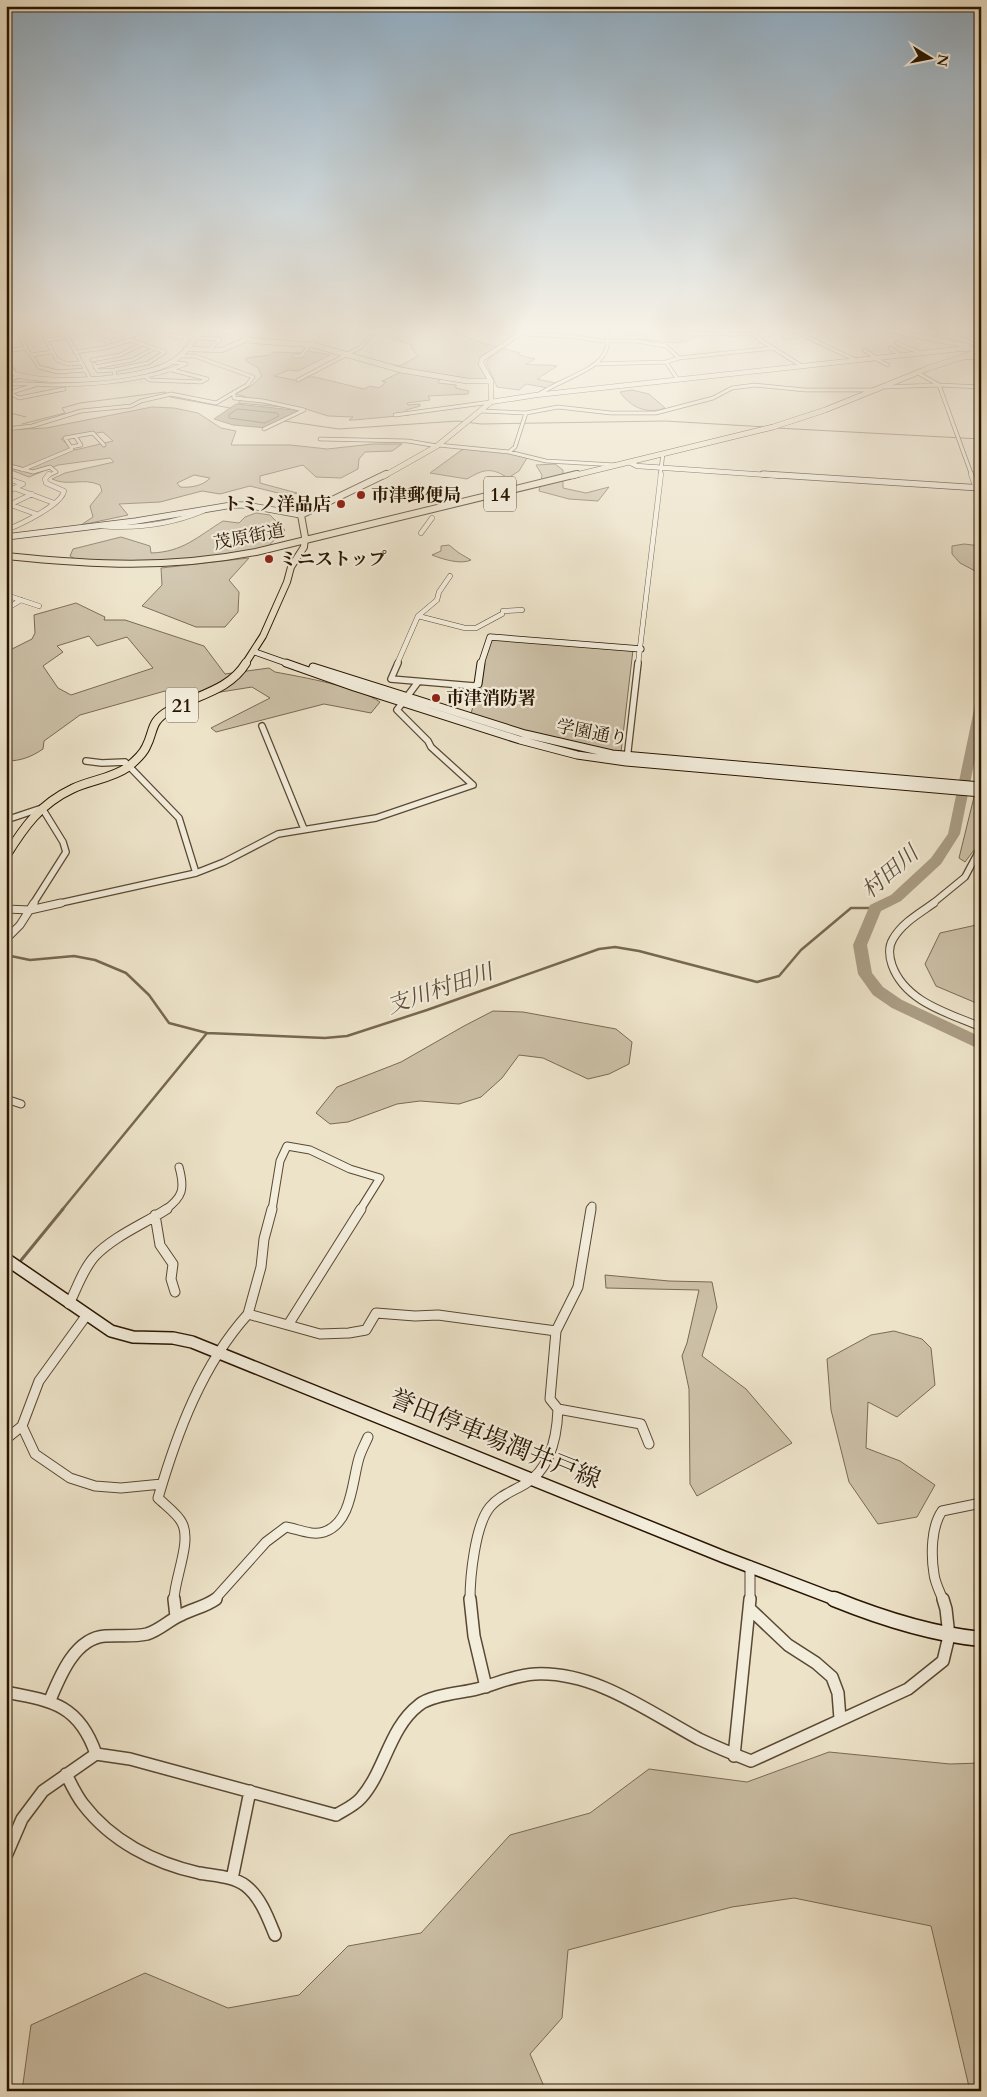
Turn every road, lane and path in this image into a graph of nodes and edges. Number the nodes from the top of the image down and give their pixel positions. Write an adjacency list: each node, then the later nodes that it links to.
1 (36, 425): 8 (street)
2 (271, 425): 7 (street)
3 (463, 425): 12 (main road)
4 (522, 425): 14 (street)
5 (779, 425): 15 (main road, 茂原街道 / 14)
6 (954, 425): 23 (street)
7 (264, 428)
8 (6, 429)
9 (75, 436): 11 (street); 13 (street); 13 (street)
10 (320, 439): 12 (street)
11 (104, 445)
12 (437, 445): 14 (street); 29 (main road)
13 (71, 447): 20 (street)
14 (509, 452): 18 (street)
15 (663, 454): 16 (main road, 茂原街道 / 14); 19 (street)
16 (629, 462): 18 (main road, 茂原街道 / 14); 19 (street)
17 (6, 465): 20 (street)
18 (617, 465): 34 (main road, 茂原街道 / 14)
19 (661, 468): 23 (street); 43 (street)
20 (21, 470): 26 (street)
21 (6, 478): 22 (street)
22 (14, 488): 24 (street); 25 (street)
23 (978, 488)
24 (6, 492)
25 (32, 494): 26 (street); 27 (street)
26 (54, 503): 28 (street)
27 (7, 505): 28 (street)
28 (36, 514): 31 (street)
29 (301, 515): 33 (street); 34 (main road)
30 (432, 518): 32 (street)
31 (6, 530)
32 (422, 532)
33 (6, 537)
34 (304, 541): 35 (main road, 茂原街道 / 14); 44 (main road, 21)
35 (6, 556)
36 (450, 576): 42 (street)
37 (6, 595): 38 (street)
38 (21, 600): 39 (street); 40 (street)
39 (39, 606)
40 (6, 609)
41 (522, 610): 42 (street)
42 (418, 616): 45 (street)
43 (640, 649): 46 (street); 52 (street)
44 (255, 652): 47 (street, 学園通り); 48 (street); 54 (main road, 21)
45 (418, 682): 46 (street); 47 (street)
46 (478, 684)
47 (408, 697): 48 (street); 49 (street, 学園通り)
48 (402, 702): 50 (street); 60 (street)
49 (450, 710): 50 (street); 52 (street, 学園通り)
50 (444, 716): 52 (street)
51 (262, 726): 60 (street)
52 (627, 759): 55 (street)
53 (86, 761): 54 (street)
54 (129, 766): 58 (main road, 21); 63 (street)
55 (935, 786): 56 (street); 57 (street)
56 (981, 786)
57 (981, 793)
58 (42, 808): 59 (street); 62 (main road, 21); 65 (street)
59 (6, 820)
60 (304, 829): 63 (street)
61 (981, 847): 67 (street)
62 (6, 856)
63 (196, 873): 65 (street)
64 (6, 909): 65 (street)
65 (30, 910): 66 (street)
66 (6, 940)
67 (981, 1027)
68 (6, 1098): 69 (street)
69 (21, 1104)
70 (179, 1167): 72 (street)
71 (592, 1206): 79 (street)
72 (154, 1215): 74 (street); 75 (street)
73 (6, 1259): 75 (street, 誉田停車場潤井戸線)
74 (175, 1292)
75 (69, 1304): 77 (street, 誉田停車場潤井戸線)
76 (248, 1314): 78 (street); 78 (street); 80 (street)
77 (86, 1316): 80 (street, 誉田停車場潤井戸線); 82 (street)
78 (288, 1325): 79 (street)
79 (556, 1331): 81 (street)
80 (218, 1352): 86 (street, 誉田停車場潤井戸線); 87 (street)
81 (558, 1409): 85 (street); 86 (street)
82 (22, 1426): 84 (street); 87 (street)
83 (368, 1437): 91 (street)
84 (6, 1440)
85 (649, 1444)
86 (535, 1478): 89 (street, 誉田停車場潤井戸線); 94 (street)
87 (162, 1484): 91 (street)
88 (981, 1503): 92 (street)
89 (750, 1566): 90 (street); 92 (street, 誉田停車場潤井戸線)
90 (750, 1609): 97 (street); 99 (street)
91 (176, 1617): 96 (street)
92 (949, 1636): 93 (street, 誉田停車場潤井戸線); 97 (street)
93 (981, 1640)
94 (486, 1687): 99 (street); 101 (street)
95 (6, 1692): 96 (street)
96 (50, 1700): 98 (street)
97 (840, 1719): 99 (street)
98 (96, 1754): 100 (street); 101 (street)
99 (734, 1756)
100 (66, 1774): 102 (street); 103 (street)
101 (250, 1791): 103 (street)
102 (6, 1856)
103 (232, 1879): 104 (street)
104 (275, 1935)

